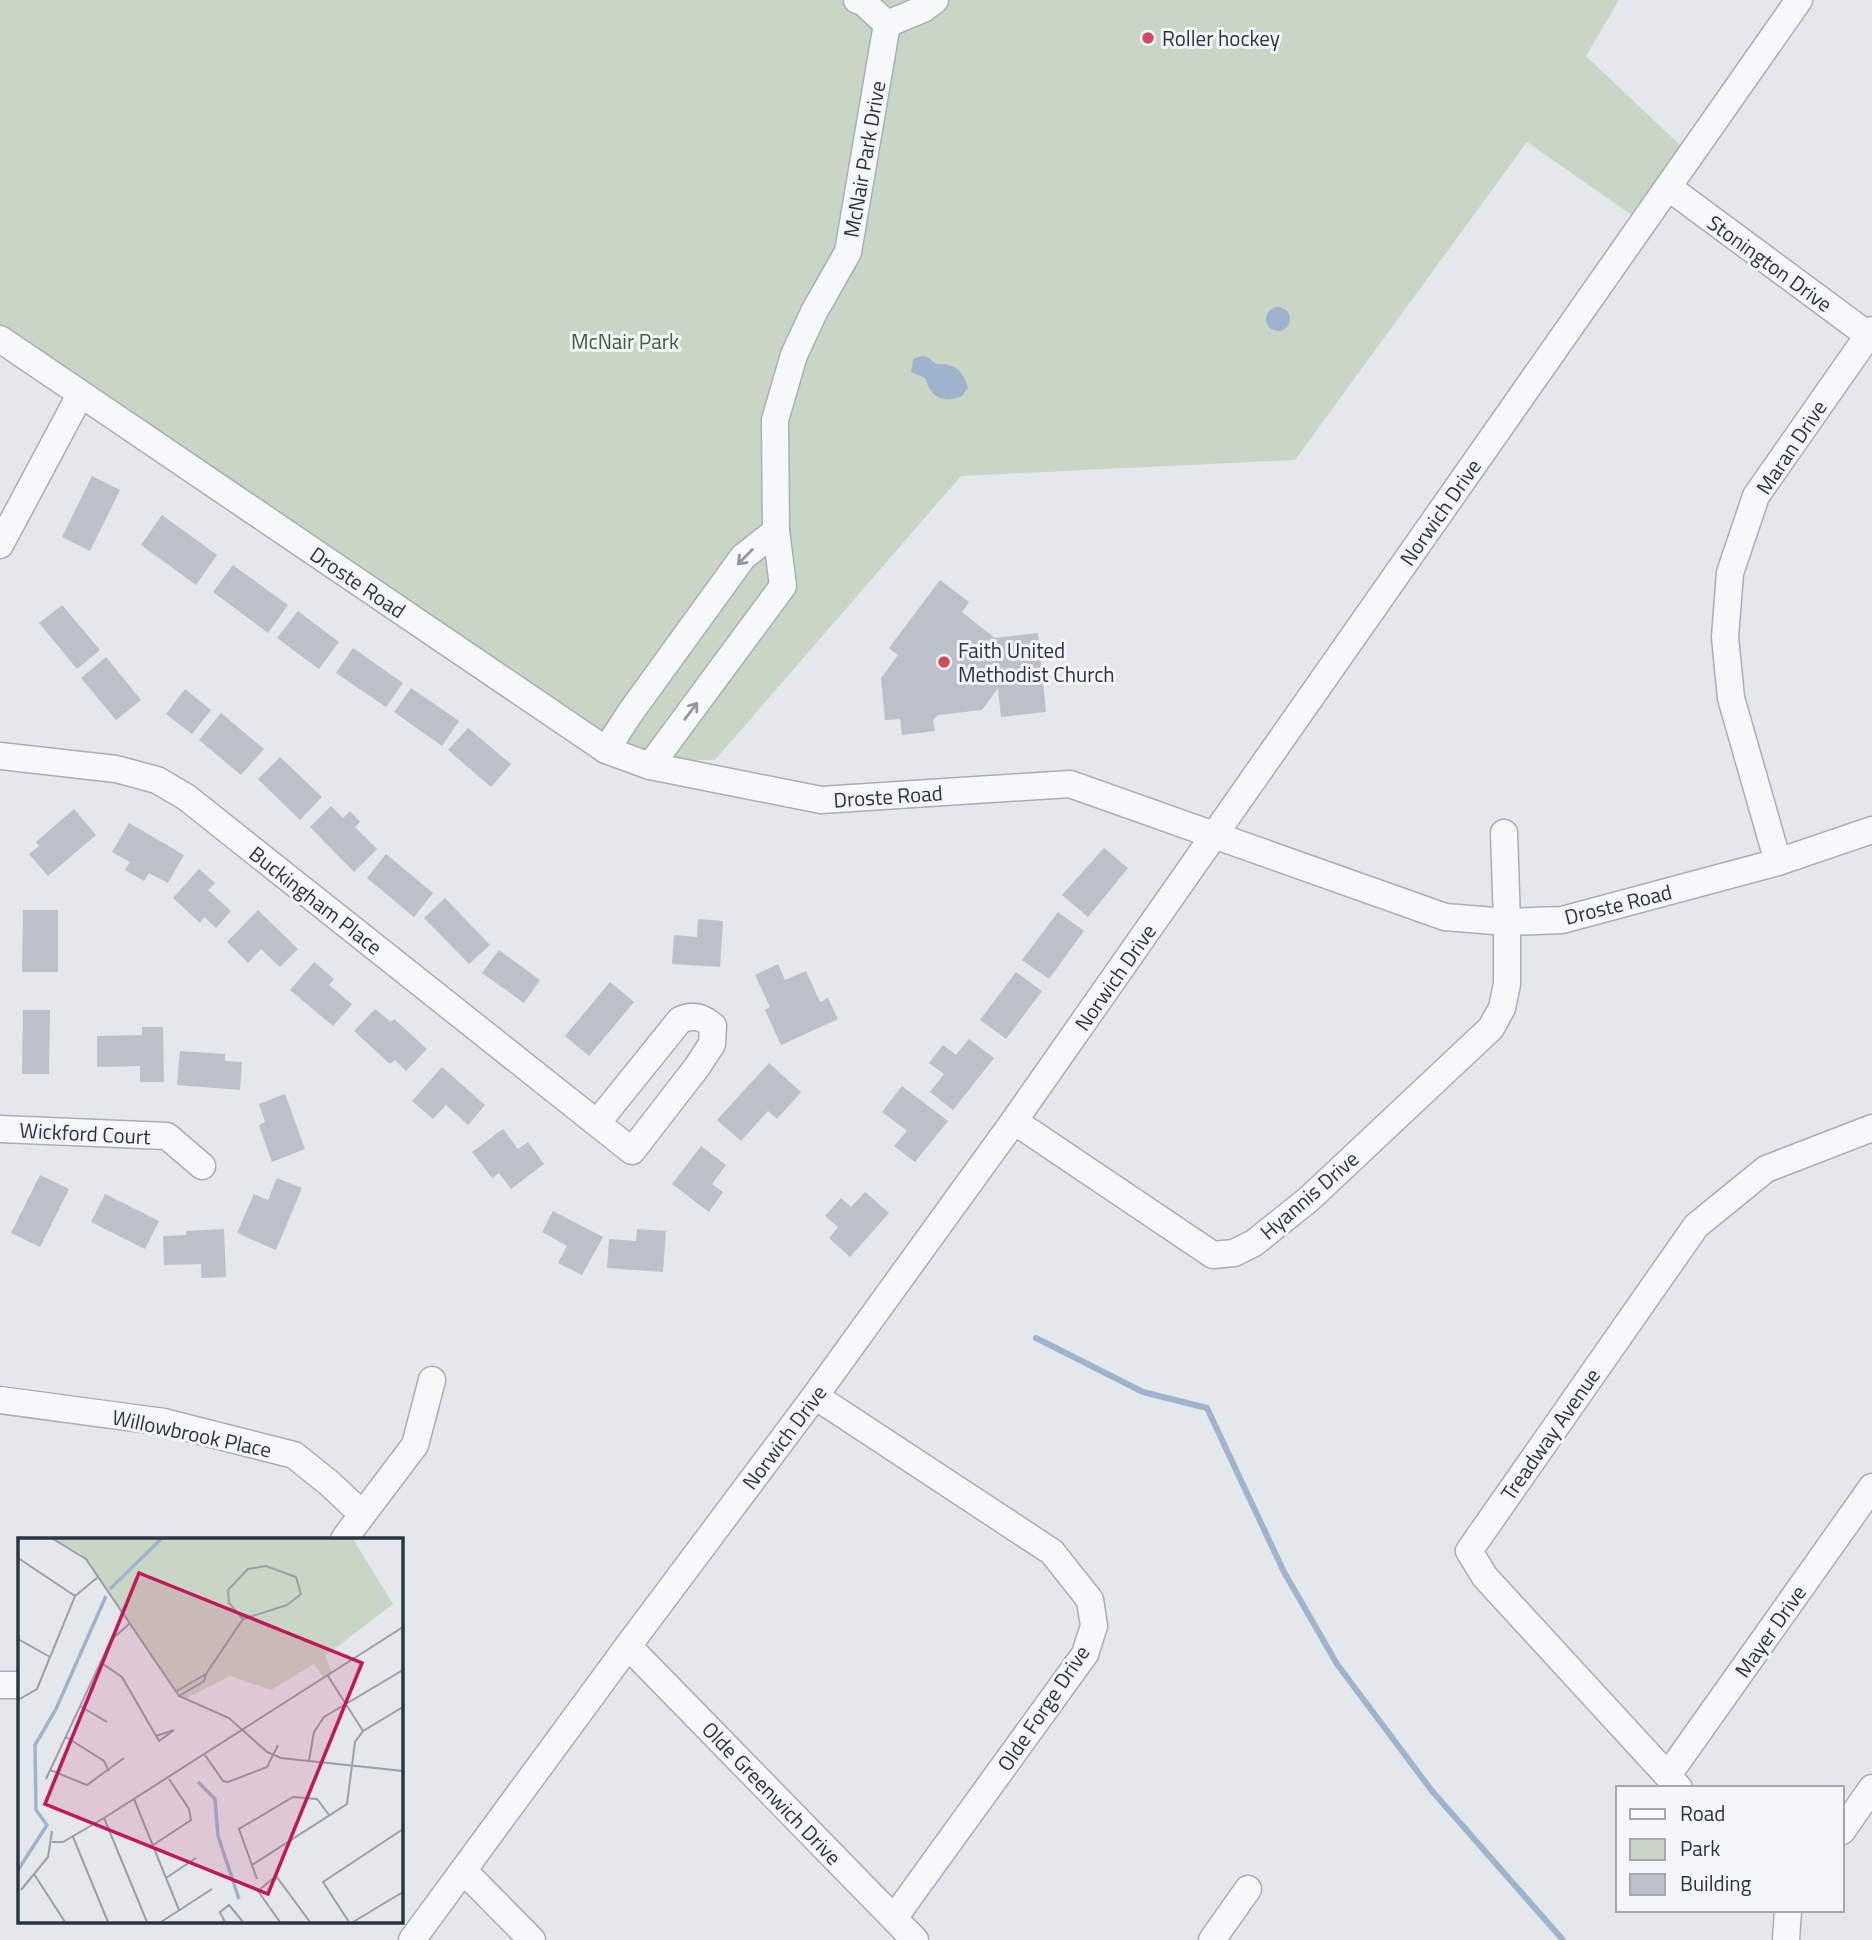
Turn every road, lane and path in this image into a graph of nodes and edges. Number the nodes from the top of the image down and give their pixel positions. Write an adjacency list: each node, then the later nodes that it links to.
1 (857, 0): 4 (street)
2 (935, 0): 4 (street)
3 (1799, 0): 5 (street, Norwich Drive)
4 (887, 24): 9 (street, McNair Park Drive)
5 (1668, 187): 6 (street, Stonington Drive); 16 (street, Norwich Drive)
6 (1871, 334): 17 (street, Maran Drive)
7 (0, 340): 8 (street, Droste Road)
8 (80, 395): 10 (street); 11 (street, Droste Road)
9 (776, 531): 11 (street, one-way to 11); 13 (street, McNair Park Drive, one-way to 9)
10 (0, 545)
11 (606, 750): 13 (street, Droste Road)
12 (0, 756): 20 (street, Buckingham Place)
13 (650, 765): 16 (street, Droste Road)
14 (1872, 830): 17 (street, Droste Road)
15 (1504, 833): 18 (street, Hyannis Drive)
16 (1214, 836): 18 (street, Droste Road); 19 (street, Norwich Drive)
17 (1778, 862): 18 (street, Droste Road)
18 (1507, 922): 19 (street, Hyannis Drive)
19 (1013, 1121): 25 (street, Norwich Drive)
20 (597, 1123): 20 (street, Buckingham Place)
21 (1872, 1128): 33 (street, Treadway Avenue)
22 (0, 1129): 23 (street, Wickford Court)
23 (202, 1166)
24 (432, 1380): 28 (street)
25 (815, 1396): 30 (street, Norwich Drive); 39 (street, Olde Forge Drive)
26 (0, 1400): 28 (street, Willowbrook Place)
27 (1872, 1487): 33 (street, Mayer Drive)
28 (362, 1514): 29 (street)
29 (345, 1538)
30 (628, 1646): 36 (street, Norwich Drive); 39 (street, Olde Greenwich Drive)
31 (0, 1685): 32 (street)
32 (18, 1685)
33 (1674, 1782)
34 (1872, 1788): 35 (street)
35 (1844, 1829)
36 (464, 1871): 40 (street, Norwich Drive); 41 (street)
37 (1248, 1889): 43 (street)
38 (1788, 1912): 44 (street)
39 (894, 1917): 42 (street, Olde Greenwich Drive)
40 (412, 1940)
41 (532, 1940)
42 (915, 1940)
43 (1212, 1940)
44 (1786, 1940)

